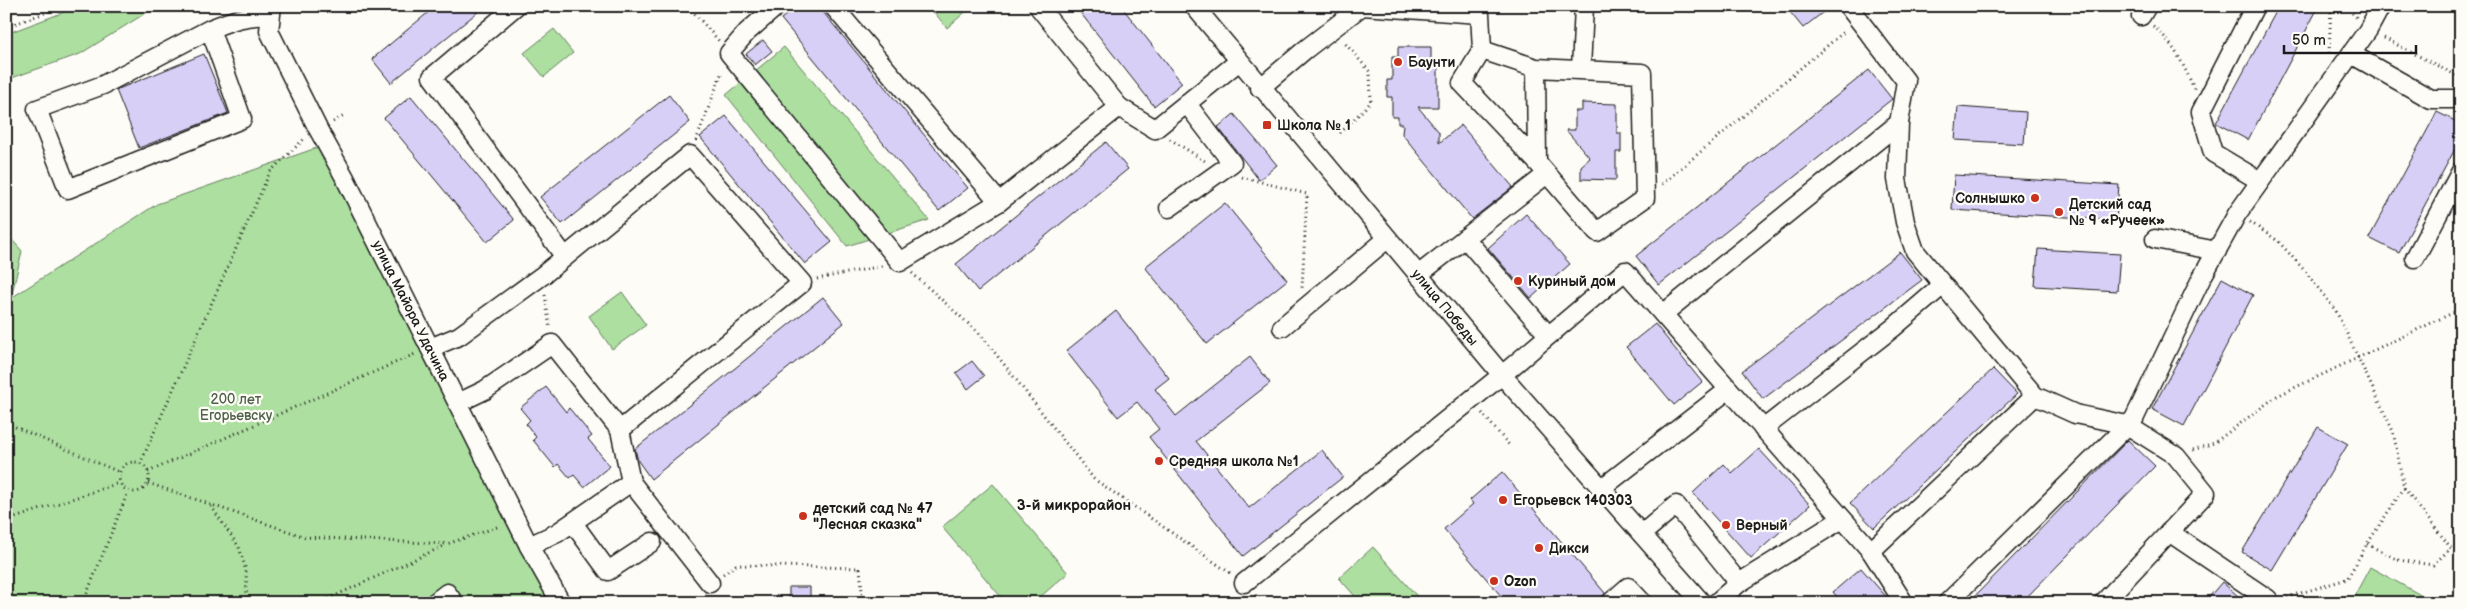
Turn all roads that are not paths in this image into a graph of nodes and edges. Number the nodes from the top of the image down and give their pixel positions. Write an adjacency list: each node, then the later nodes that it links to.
1 (516, 6): 33 (street)
2 (777, 6): 27 (street)
3 (833, 6): 27 (street)
4 (1038, 6): 22 (street)
5 (1194, 6): 16 (street, улица Победы)
6 (1362, 6): 10 (street); 19 (street)
7 (1584, 6): 18 (street)
8 (2255, 6): 26 (street)
9 (2381, 6): 15 (street)
10 (1480, 10): 14 (street)
11 (271, 11): 13 (street); 40 (street, улица Майора Удачина)
12 (1853, 13): 23 (street)
13 (210, 30): 13 (street)
14 (1482, 50): 17 (street); 24 (street)
15 (2351, 54): 20 (street); 26 (street)
16 (1238, 62): 19 (street, улица Победы); 21 (street)
17 (1536, 68): 18 (street); 24 (street)
18 (1581, 69): 24 (street)
19 (1260, 88): 30 (street, улица Победы)
20 (2461, 99)
21 (1187, 104): 22 (street); 28 (street)
22 (1119, 107): 27 (street)
23 (1900, 123): 36 (street); 37 (street)
24 (1542, 168): 29 (street)
25 (2461, 171): 34 (street)
26 (2260, 182): 32 (street)
27 (999, 202)
28 (1169, 208)
29 (1465, 238): 35 (street); 39 (street)
30 (1388, 239): 35 (street, улица Победы); 38 (street)
31 (2155, 239): 32 (street)
32 (2217, 250): 45 (street)
33 (565, 257): 40 (street); 47 (street)
34 (2414, 258)
35 (1418, 275): 41 (street, улица Победы)
36 (1943, 285): 43 (street); 46 (street)
37 (1663, 314): 39 (street); 42 (street)
38 (1282, 327)
39 (1548, 335): 41 (street)
40 (430, 348): 44 (street, улица Майора Удачина)
41 (1502, 375): 49 (street, улица Победы); 58 (street)
42 (1728, 390): 46 (street); 49 (street)
43 (2035, 396): 45 (street); 56 (street)
44 (458, 403): 47 (street); 55 (street, улица Майора Удачина)
45 (2127, 425): 52 (street); 69 (street)
46 (1763, 429): 50 (street)
47 (620, 430): 48 (street)
48 (631, 482): 51 (street); 57 (street)
49 (1602, 488): 53 (street, улица Победы)
50 (1842, 519): 56 (street); 59 (street)
51 (573, 522): 54 (street); 55 (street)
52 (2169, 532): 60 (street); 70 (street)
53 (1642, 534): 59 (street); 66 (street, улица Победы)
54 (652, 542)
55 (529, 546): 63 (street, улица Майора Удачина)
56 (1871, 551): 68 (street)
57 (710, 583)
58 (1244, 583)
59 (1739, 583): 67 (street)
60 (2267, 602)
61 (434, 603): 62 (street)
62 (454, 603)
63 (561, 603)
64 (1610, 603): 65 (street)
65 (1643, 603)
66 (1702, 603)
67 (1716, 603)
68 (1904, 603)
69 (1947, 603)
70 (2103, 603)

